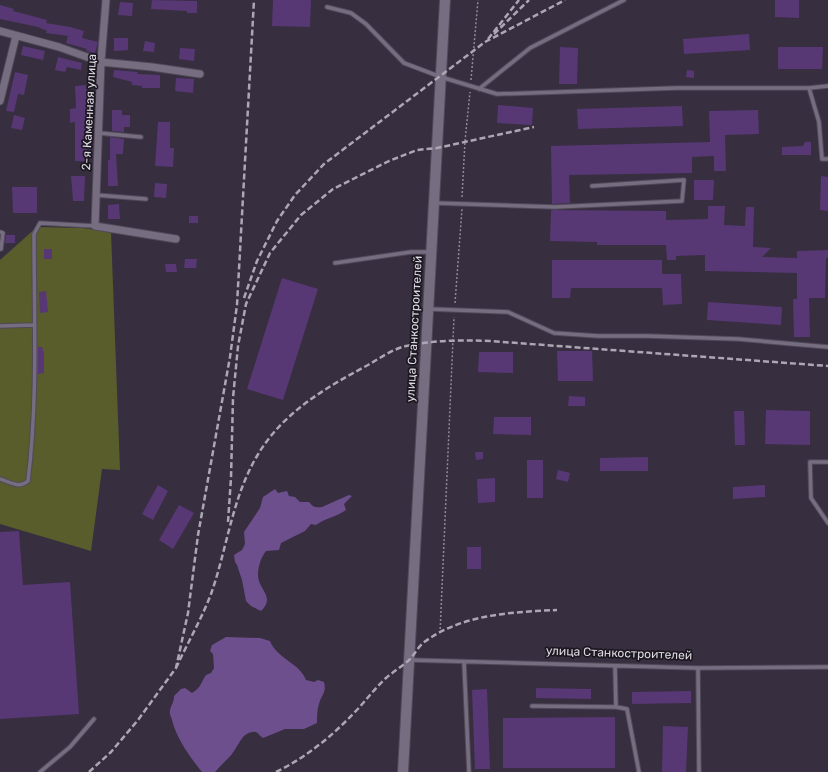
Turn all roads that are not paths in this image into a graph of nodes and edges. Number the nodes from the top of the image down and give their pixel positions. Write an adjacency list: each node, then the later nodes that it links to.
1 (106, 0): 7 (street, 2-я Каменная улица)
2 (445, 0): 9 (main road, улица Станкостроителей)
3 (624, 0): 12 (lane)
4 (327, 8): 9 (lane)
5 (0, 31): 6 (street)
6 (16, 36): 7 (street); 13 (street)
7 (102, 62): 8 (street); 14 (street, 2-я Каменная улица)
8 (200, 74)
9 (441, 77): 12 (lane); 20 (main road, улица Станкостроителей)
10 (828, 86): 11 (lane)
11 (808, 88): 12 (lane); 16 (lane)
12 (480, 89)
13 (0, 100)
14 (99, 133): 15 (lane); 18 (street, 2-я Каменная улица)
15 (141, 137)
16 (828, 159)
17 (592, 186): 20 (lane)
18 (96, 195): 19 (lane); 21 (street, 2-я Каменная улица)
19 (146, 199)
20 (434, 203): 25 (main road, улица Станкостроителей)
21 (95, 226): 23 (street); 28 (lane)
22 (0, 232): 24 (lane)
23 (176, 239)
24 (1, 249)
25 (431, 252): 26 (lane); 27 (main road, улица Станкостроителей)
26 (335, 263)
27 (428, 309): 30 (lane); 34 (main road, улица Станкостроителей)
28 (34, 324): 29 (lane); 32 (lane)
29 (0, 326)
30 (828, 346)
31 (828, 462): 33 (lane)
32 (0, 479)
33 (828, 523)
34 (409, 660): 35 (lane, улица Станкостроителей); 43 (main road, улица Станкостроителей)
35 (464, 662): 36 (lane, улица Станкостроителей); 44 (lane)
36 (615, 666): 38 (lane, улица Станкостроителей); 40 (lane)
37 (828, 667): 38 (lane, улица Станкостроителей)
38 (698, 668): 46 (lane)
39 (532, 706): 40 (lane)
40 (616, 707): 45 (lane)
41 (94, 719): 42 (lane)
42 (40, 772)
43 (403, 772)
44 (469, 772)
45 (639, 772)
46 (699, 772)

